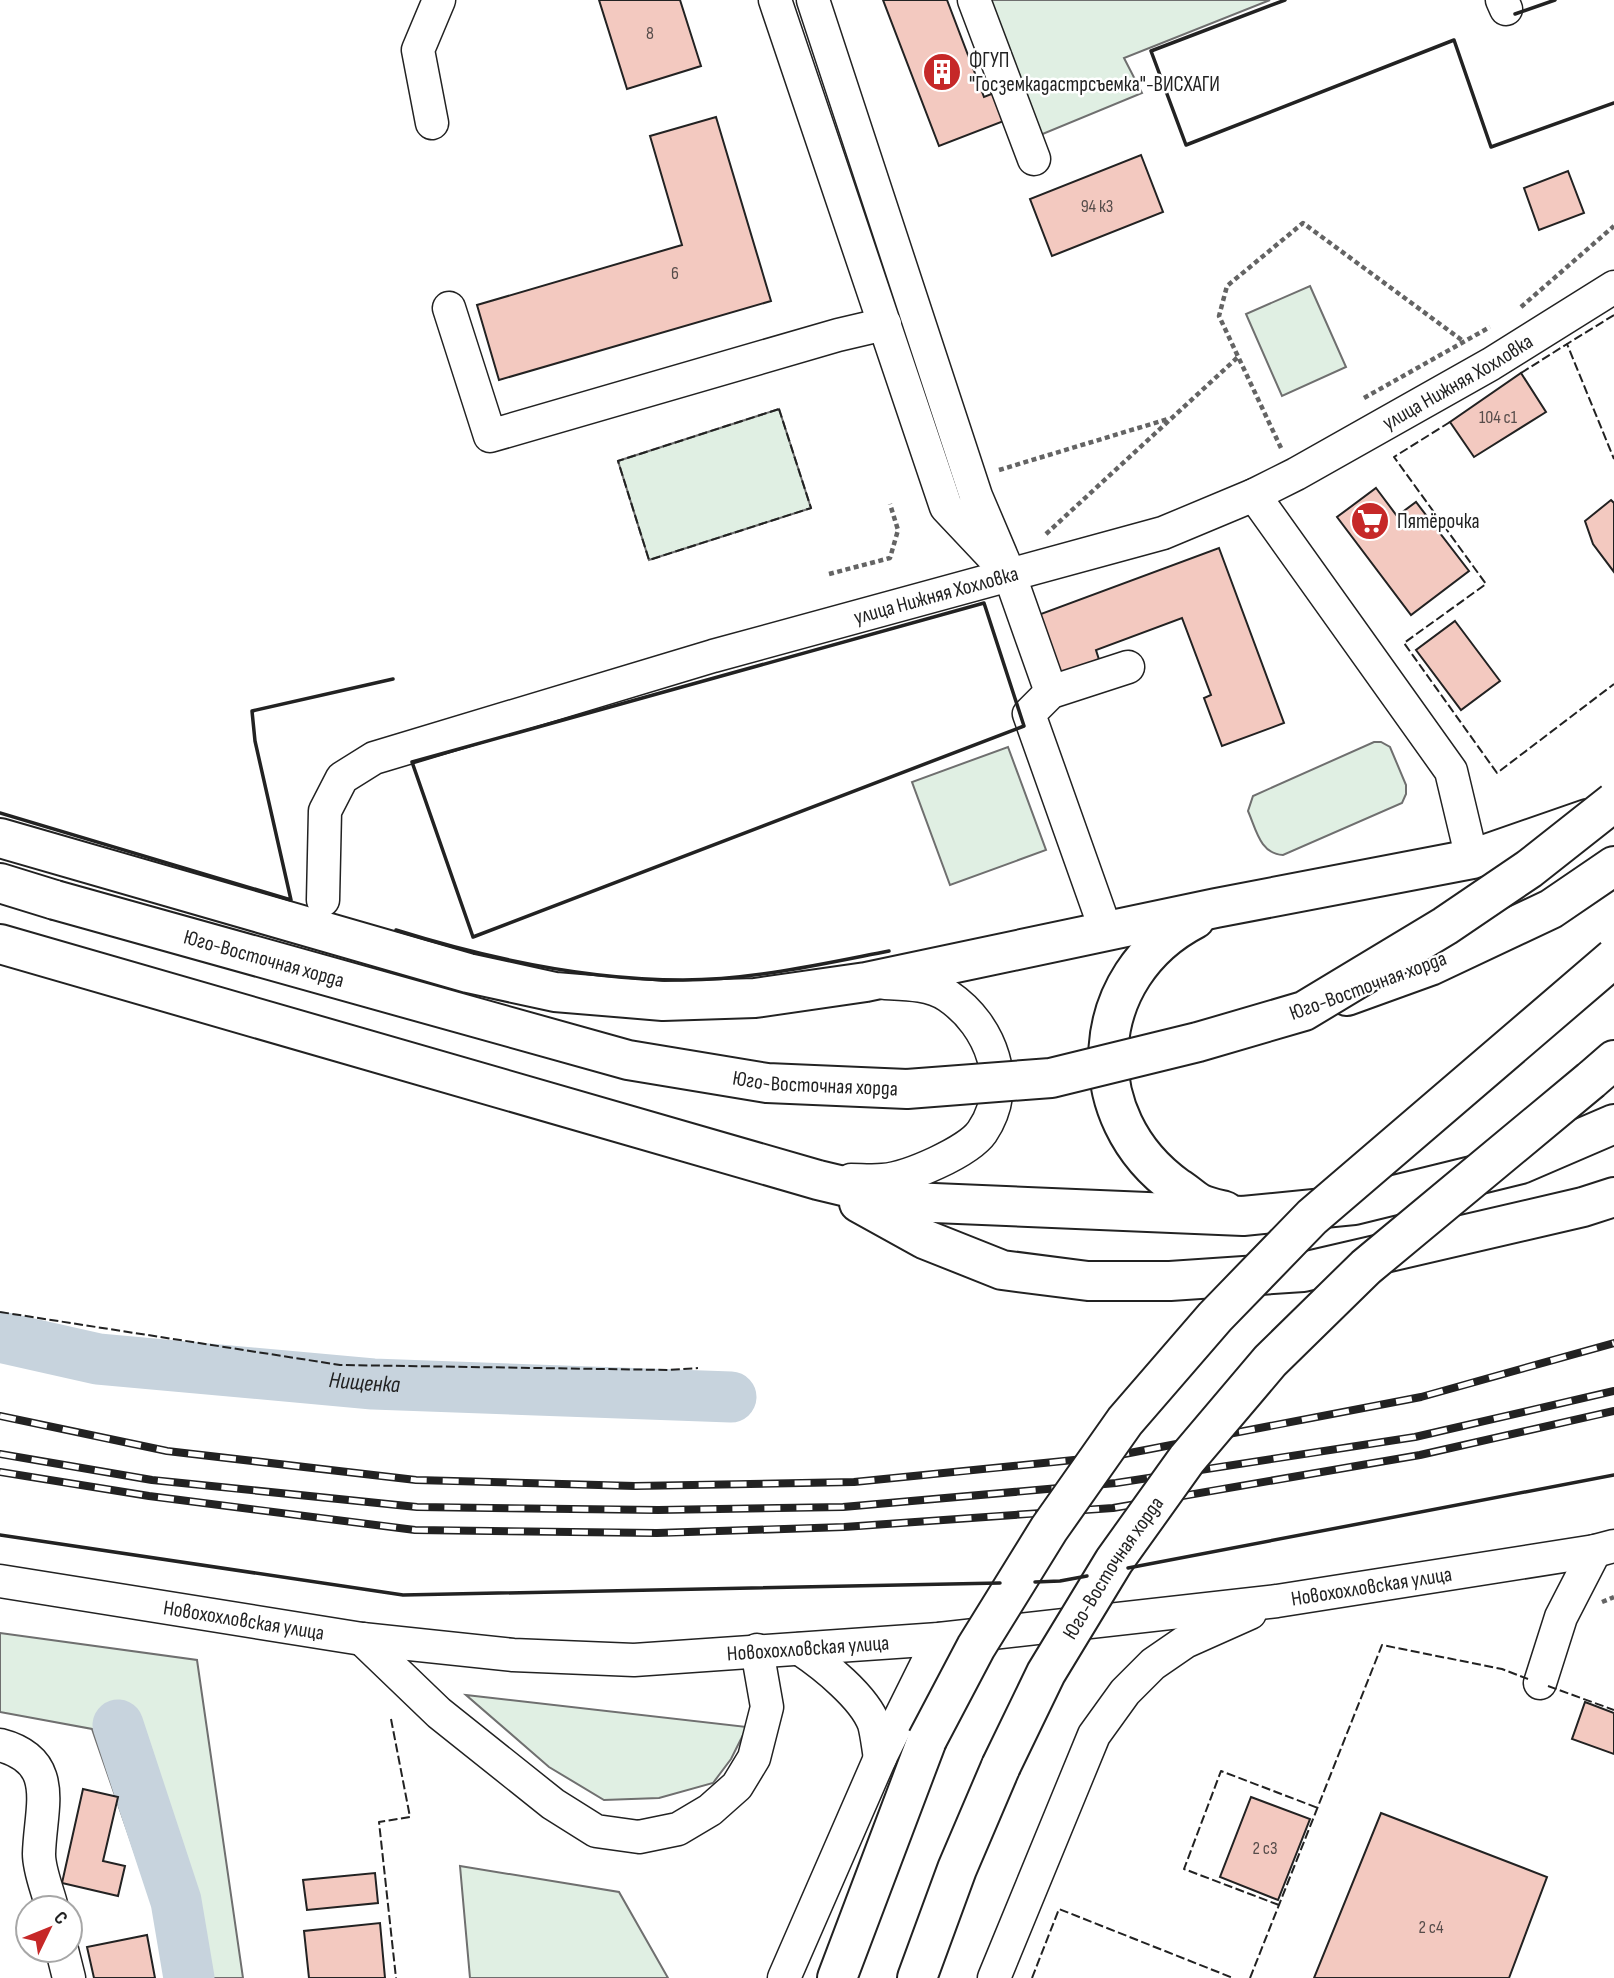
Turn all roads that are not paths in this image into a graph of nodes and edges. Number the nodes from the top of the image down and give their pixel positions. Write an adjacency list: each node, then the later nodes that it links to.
1 (439, 0): 5 (street)
2 (775, 0): 9 (street)
3 (813, 0): 11 (street)
4 (974, 0): 6 (street)
5 (432, 122)
6 (1034, 159)
7 (1614, 287): 10 (street, улица Нижняя Хохловка)
8 (449, 308): 9 (street)
9 (885, 324): 11 (street)
10 (1254, 495): 11 (street, улица Нижняя Хохловка); 16 (street)
11 (1010, 576): 13 (street); 19 (street, улица Нижняя Хохловка)
12 (1128, 667): 13 (street)
13 (1051, 692): 21 (street)
14 (1614, 804): 16 (main road); 27 (main road, bridge)
15 (0, 838): 26 (main road)
16 (1472, 859): 20 (main road)
17 (1614, 866): 27 (main road, Юго-Восточная хорда, bridge)
18 (0, 883): 27 (main road, Юго-Восточная хорда, bridge)
19 (323, 900)
20 (1216, 908): 26 (main road); 32 (main road)
21 (1100, 914)
22 (0, 944): 25 (main road)
23 (1614, 958): 45 (main road, bridge)
24 (0, 961): 25 (street)
25 (61, 962): 30 (main road)
26 (866, 982): 30 (street)
27 (1304, 1011)
28 (1614, 1060): 46 (main road, Юго-Восточная хорда, bridge)
29 (1614, 1124): 32 (main road, bridge)
30 (818, 1180): 31 (main road); 32 (main road)
31 (1614, 1197)
32 (1243, 1216)
33 (1604, 1549): 35 (street, Новохохловская улица); 40 (street)
34 (0, 1581): 36 (street, Новохохловская улица)
35 (1277, 1601): 37 (street, Новохохловская улица); 47 (street)
36 (362, 1639): 39 (street, Новохохловская улица); 39 (street)
37 (939, 1639): 38 (street, Новохохловская улица); 42 (street)
38 (800, 1649): 39 (street, Новохохловская улица); 42 (street)
39 (757, 1650)
40 (1540, 1683)
41 (0, 1745): 43 (street)
42 (880, 1758): 44 (street)
43 (48, 1894)
44 (784, 1978)
45 (837, 1978)
46 (917, 1978)
47 (994, 1978)

